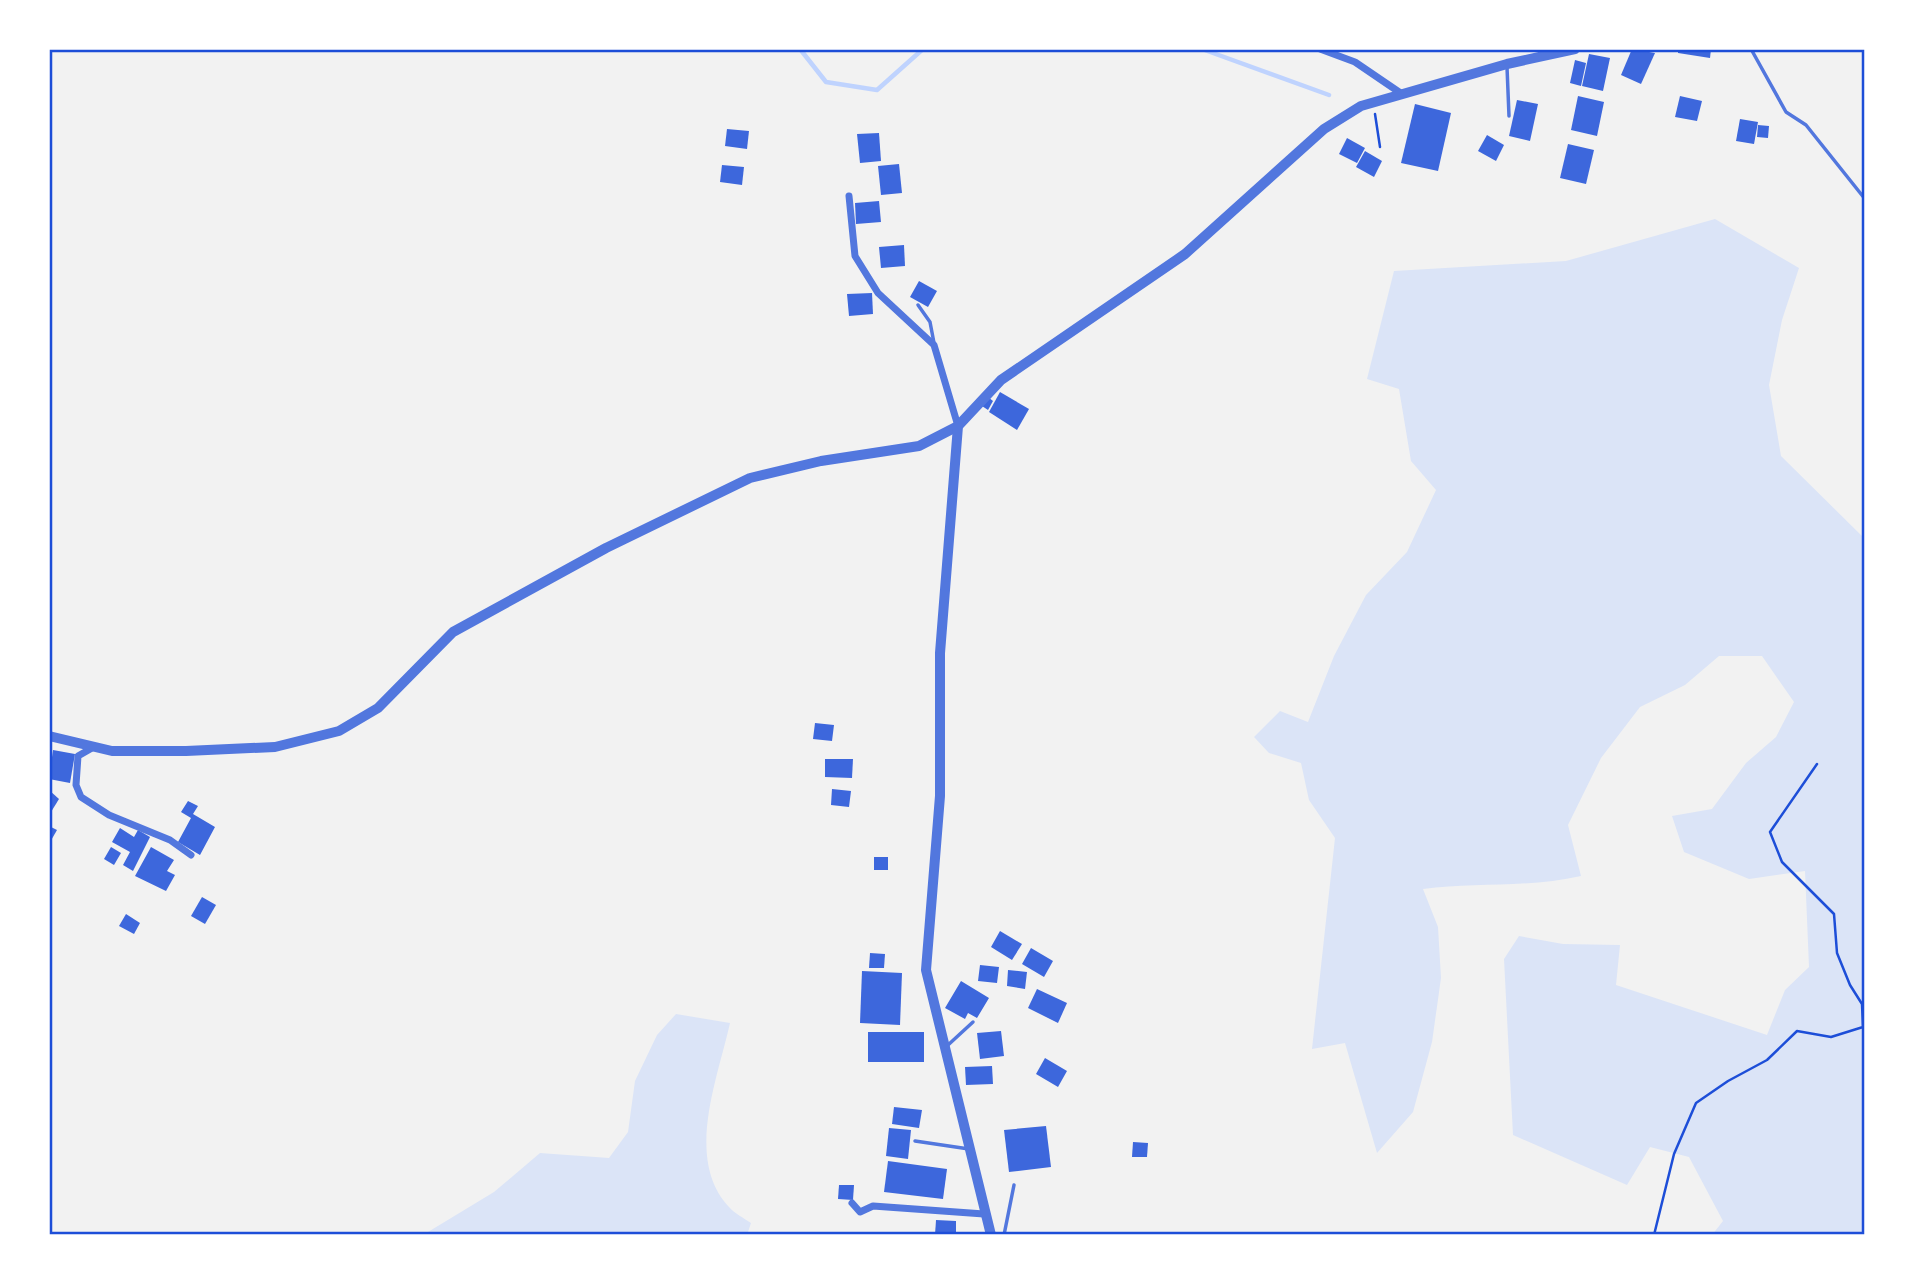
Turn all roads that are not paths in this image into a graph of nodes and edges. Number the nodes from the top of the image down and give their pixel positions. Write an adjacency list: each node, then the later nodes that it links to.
1 (1320, 49): 5 (street)
2 (1575, 49): 4 (street)
3 (1751, 49): 8 (lane)
4 (1507, 64): 5 (street); 6 (lane)
5 (1402, 94): 11 (street)
6 (1509, 116)
7 (849, 196): 10 (street)
8 (1865, 199)
9 (918, 304): 10 (lane)
10 (934, 345): 11 (street)
11 (958, 426): 13 (street); 16 (street)
12 (49, 736): 13 (street)
13 (92, 748): 14 (street)
14 (191, 855)
15 (973, 1022): 16 (lane)
16 (943, 1048): 18 (street)
17 (915, 1141): 18 (lane)
18 (971, 1149): 21 (street)
19 (1014, 1185): 23 (lane)
20 (852, 1203): 21 (street)
21 (984, 1214): 22 (street)
22 (991, 1235)
23 (1004, 1235)

